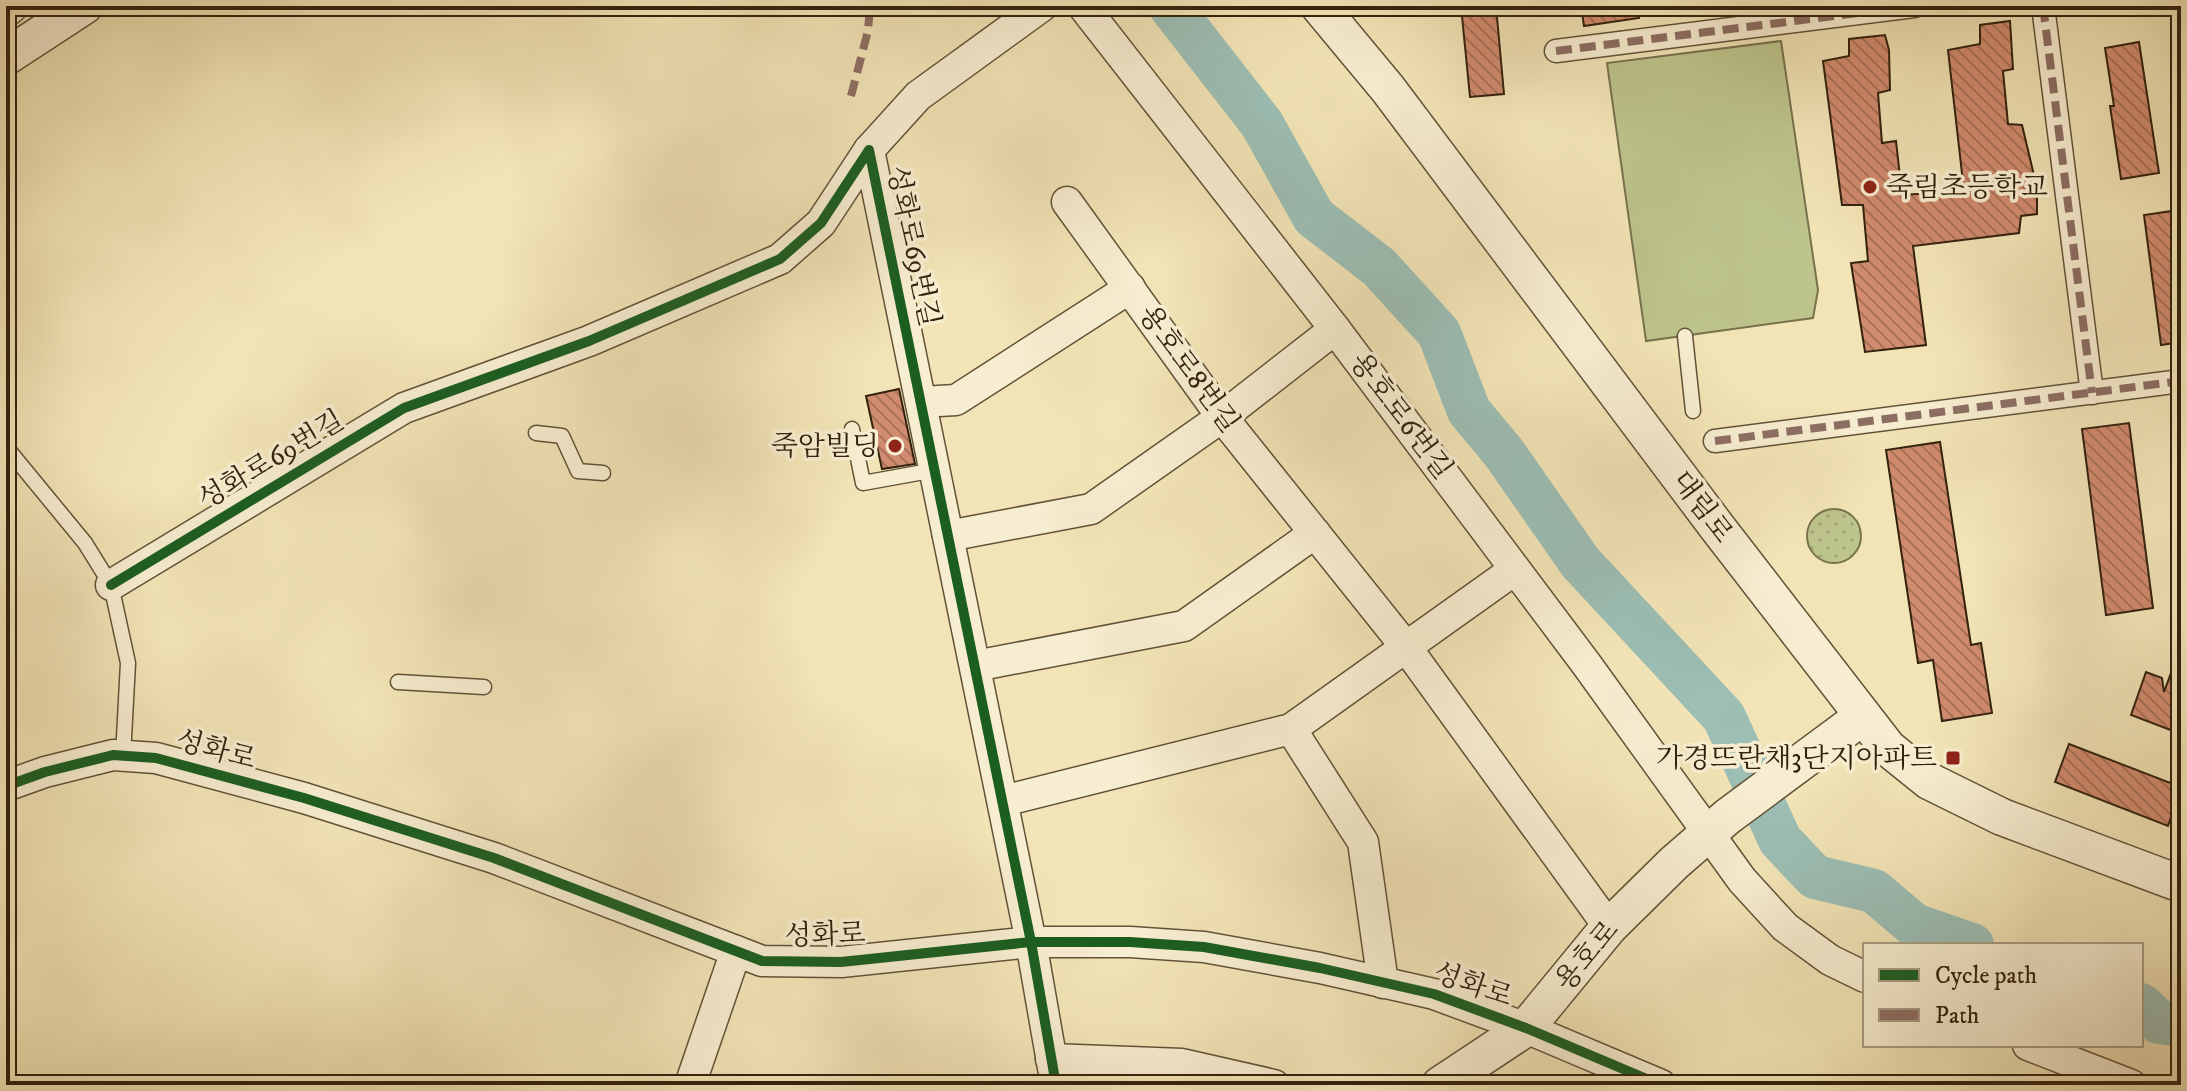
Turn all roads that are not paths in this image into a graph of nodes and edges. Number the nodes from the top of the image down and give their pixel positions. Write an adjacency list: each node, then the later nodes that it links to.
1 (84, 6): 8 (street)
2 (1042, 6): 9 (street, 성화로69번길)
3 (1083, 6): 12 (street, 용호로6번길)
4 (1319, 6): 33 (street, 대림로)
5 (1914, 6): 7 (street)
6 (2043, 6): 15 (street)
7 (1556, 51)
8 (6, 57)
9 (869, 150): 16 (street, 성화로69번길); 28 (street, 성화로69번길)
10 (1067, 202): 11 (street, 용호로8번길)
11 (1130, 288): 16 (street); 18 (street, 용호로8번길)
12 (1335, 329): 18 (street); 38 (street, 용호로6번길)
13 (1685, 336): 17 (lane)
14 (2181, 381): 15 (street)
15 (2092, 393): 21 (street)
16 (921, 402): 23 (street, 성화로69번길)
17 (1693, 411)
18 (1222, 417): 25 (street, 용호로8번길); 26 (street)
19 (852, 429): 23 (lane)
20 (536, 433): 24 (lane)
21 (1715, 441)
22 (6, 447): 28 (lane)
23 (935, 470): 26 (street, 성화로69번길)
24 (603, 473)
25 (1315, 533): 29 (street, 용호로8번길); 30 (street)
26 (948, 536): 30 (street, 성화로69번길)
27 (1510, 573): 29 (street)
28 (111, 585): 35 (lane)
29 (1406, 647): 34 (street); 40 (street, 용호로8번길)
30 (975, 666): 37 (street, 성화로69번길)
31 (398, 682): 32 (lane)
32 (484, 687)
33 (1862, 717): 38 (street, 용호로); 39 (street, 대림로)
34 (1291, 729): 37 (street); 44 (street)
35 (123, 756): 36 (street, 성화로); 42 (street, 성화로)
36 (6, 786)
37 (1003, 801): 41 (street, 성화로69번길)
38 (1718, 825): 40 (street, 용호로); 43 (street, 용호로6번길)
39 (2181, 884)
40 (1609, 927): 45 (street, 용호로)
41 (1031, 942): 42 (street, 성화로); 44 (street, 성화로); 47 (street, 성화로69번길)
42 (736, 951): 49 (street)
43 (1863, 976)
44 (1383, 983): 45 (street, 성화로)
45 (1526, 1028): 51 (street, 용호로); 52 (street, 성화로)
46 (2031, 1047): 48 (street)
47 (1053, 1072): 50 (street)
48 (2082, 1076): 53 (street)
49 (690, 1085)
50 (1274, 1085)
51 (1440, 1085)
52 (1661, 1085)
53 (2131, 1085)

